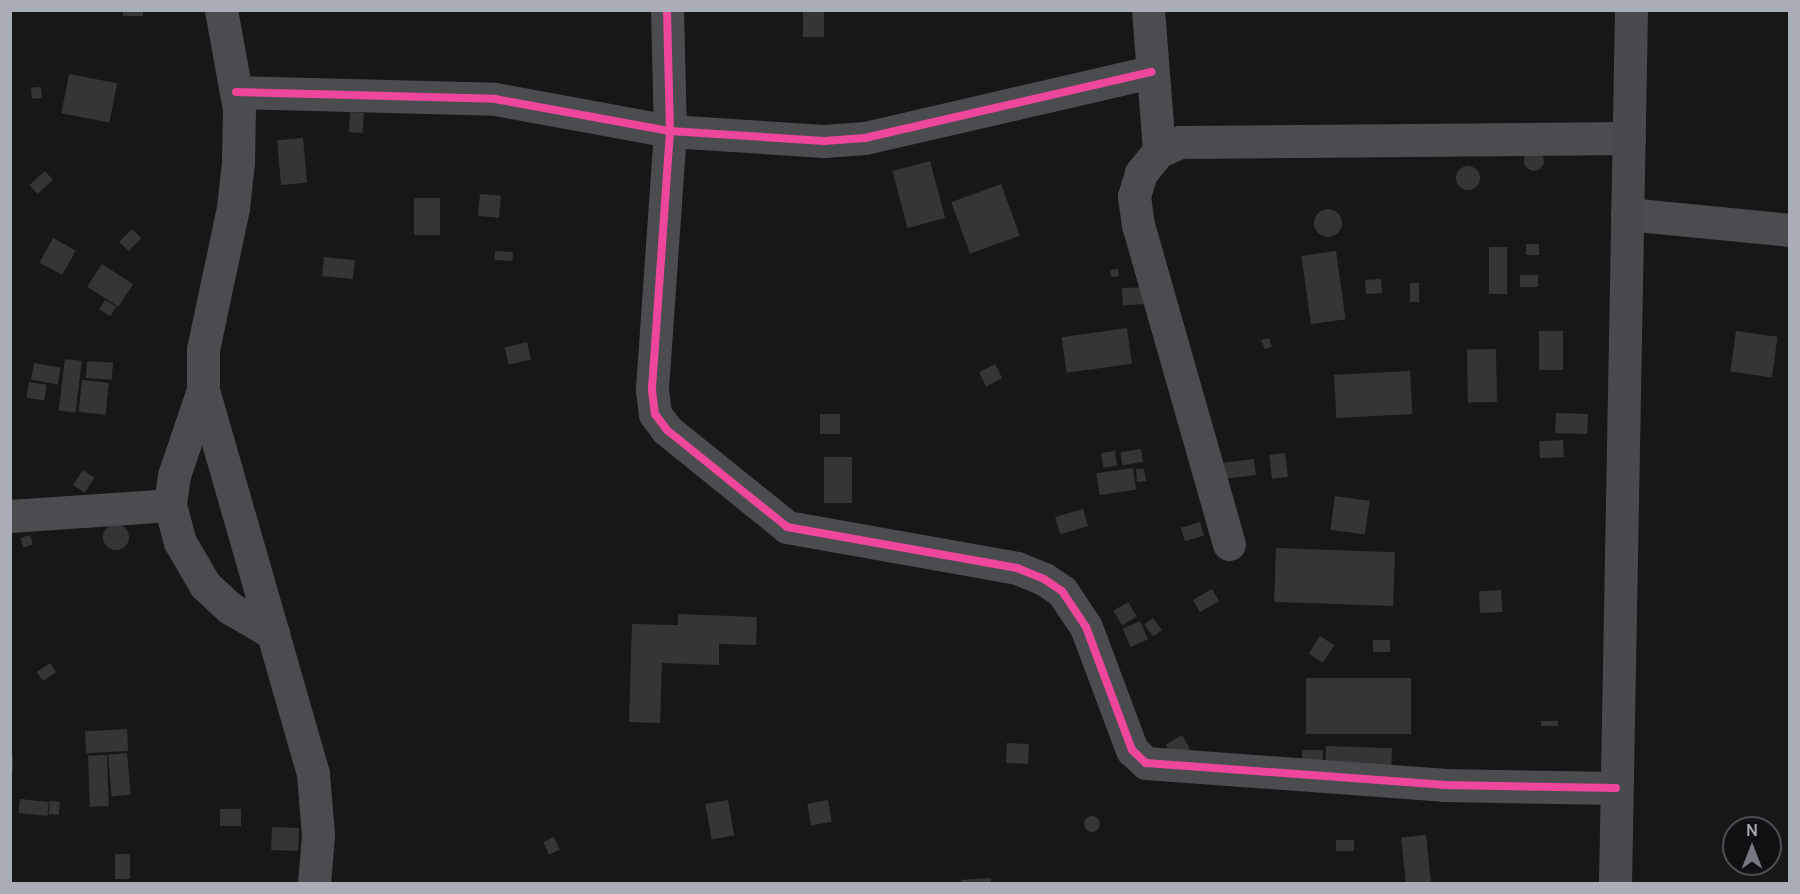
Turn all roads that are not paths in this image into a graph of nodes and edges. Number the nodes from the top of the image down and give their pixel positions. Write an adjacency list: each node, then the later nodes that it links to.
1 (221, 10): 6 (street)
2 (667, 10): 7 (street)
3 (1148, 10): 5 (street)
4 (1631, 10): 8 (main road)
5 (1151, 72): 7 (street); 9 (street)
6 (236, 92): 7 (street); 12 (street)
7 (670, 131): 17 (street)
8 (1629, 138): 9 (street); 10 (main road)
9 (1159, 151): 15 (street)
10 (1627, 214): 11 (street); 17 (main road)
11 (1790, 230)
12 (203, 390): 13 (street); 16 (street)
13 (170, 505): 14 (street); 16 (street)
14 (10, 516)
15 (1229, 544)
16 (273, 633): 18 (street)
17 (1616, 788): 19 (main road)
18 (314, 884)
19 (1615, 884)

